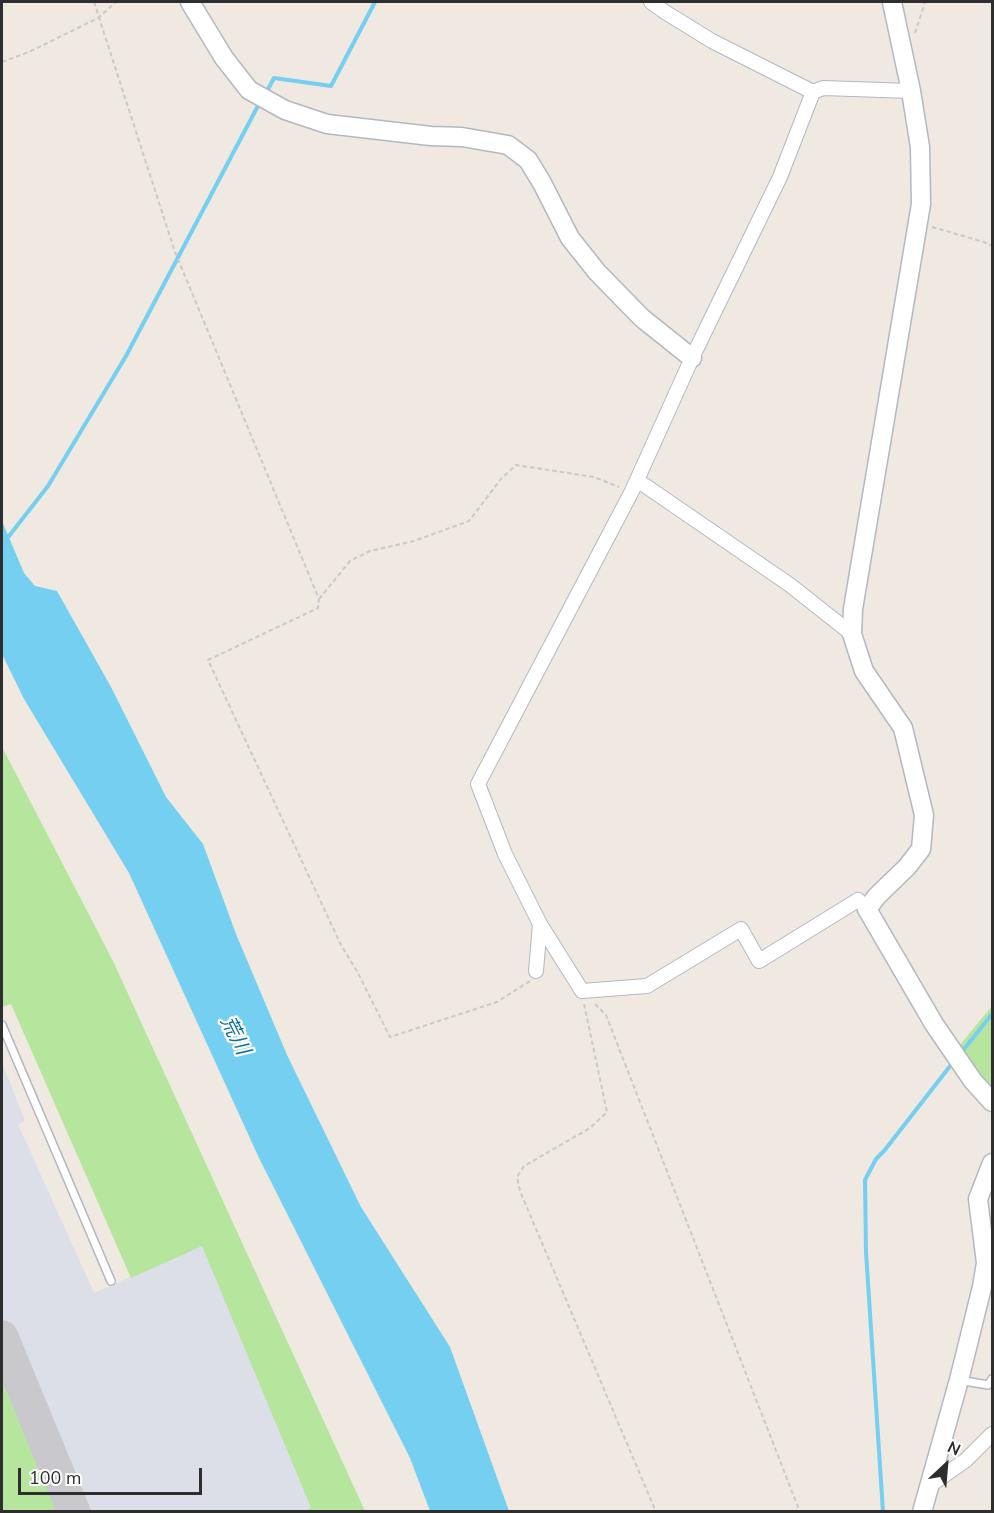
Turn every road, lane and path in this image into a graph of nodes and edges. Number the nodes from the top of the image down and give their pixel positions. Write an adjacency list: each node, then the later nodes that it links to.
1 (94, 2): 7 (path)
2 (116, 2): 7 (path)
3 (190, 2): 14 (street)
4 (651, 2): 11 (street)
5 (892, 2): 8 (street)
6 (925, 2): 8 (path)
7 (98, 18): 9 (path); 16 (path)
8 (904, 57): 10 (street)
9 (2, 62)
10 (911, 91): 11 (street); 12 (street)
11 (813, 92): 14 (street)
12 (918, 222): 13 (path); 17 (street)
13 (993, 246)
14 (693, 358): 15 (street)
15 (634, 486): 16 (path); 17 (street); 19 (street)
16 (319, 599): 20 (path)
17 (852, 634): 18 (street)
18 (867, 909): 21 (street); 23 (street)
19 (540, 924): 20 (street); 21 (street)
20 (536, 971)
21 (582, 991): 30 (path); 31 (path)
22 (2, 1025): 25 (lane)
23 (993, 1102)
24 (993, 1163): 27 (street)
25 (111, 1281)
26 (993, 1379): 27 (lane)
27 (959, 1380): 29 (street)
28 (993, 1434): 29 (street)
29 (929, 1486): 32 (street)
30 (656, 1512)
31 (801, 1512)
32 (922, 1512)

